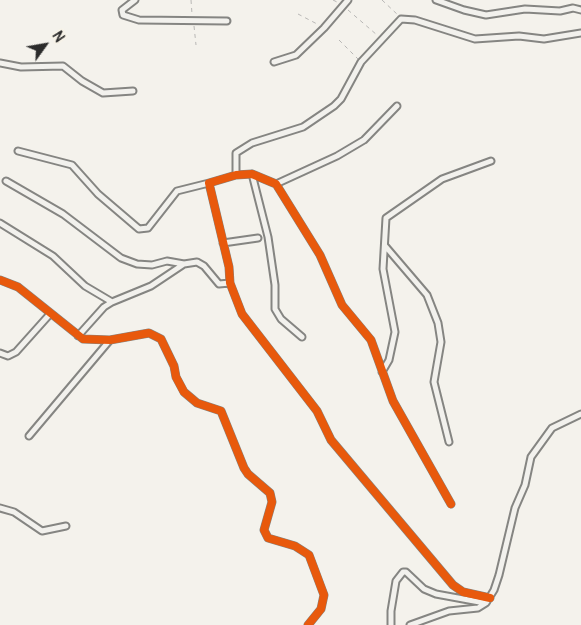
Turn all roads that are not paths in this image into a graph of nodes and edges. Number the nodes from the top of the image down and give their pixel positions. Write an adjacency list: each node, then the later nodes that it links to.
1 (135, 0): 5 (street)
2 (348, 0): 7 (street)
3 (436, 0): 4 (street)
4 (581, 10)
5 (227, 21)
6 (581, 33): 14 (street)
7 (274, 62)
8 (0, 63): 9 (street)
9 (133, 92)
10 (397, 106): 17 (street)
11 (18, 151): 16 (street)
12 (491, 162): 21 (street)
13 (252, 174): 14 (street); 17 (street); 28 (street)
14 (236, 175): 16 (street)
15 (6, 181): 22 (street)
16 (209, 183): 20 (street)
17 (276, 184): 31 (street)
18 (0, 223): 25 (street)
19 (258, 238): 20 (street)
20 (223, 243): 24 (street)
21 (386, 248): 31 (street); 34 (street)
22 (184, 264): 24 (street); 25 (street)
23 (0, 280): 26 (street)
24 (230, 283): 38 (street)
25 (112, 302): 27 (street)
26 (50, 314): 27 (street); 30 (street)
27 (78, 336): 29 (street)
28 (302, 337)
29 (110, 340): 33 (street); 40 (street)
30 (0, 353)
31 (382, 372): 35 (street)
32 (581, 414): 38 (street)
33 (29, 436)
34 (449, 442)
35 (451, 504)
36 (0, 508): 37 (street)
37 (66, 526)
38 (490, 598): 39 (street)
39 (486, 604): 41 (street); 42 (street)
40 (308, 625)
41 (391, 625)
42 (410, 625)

